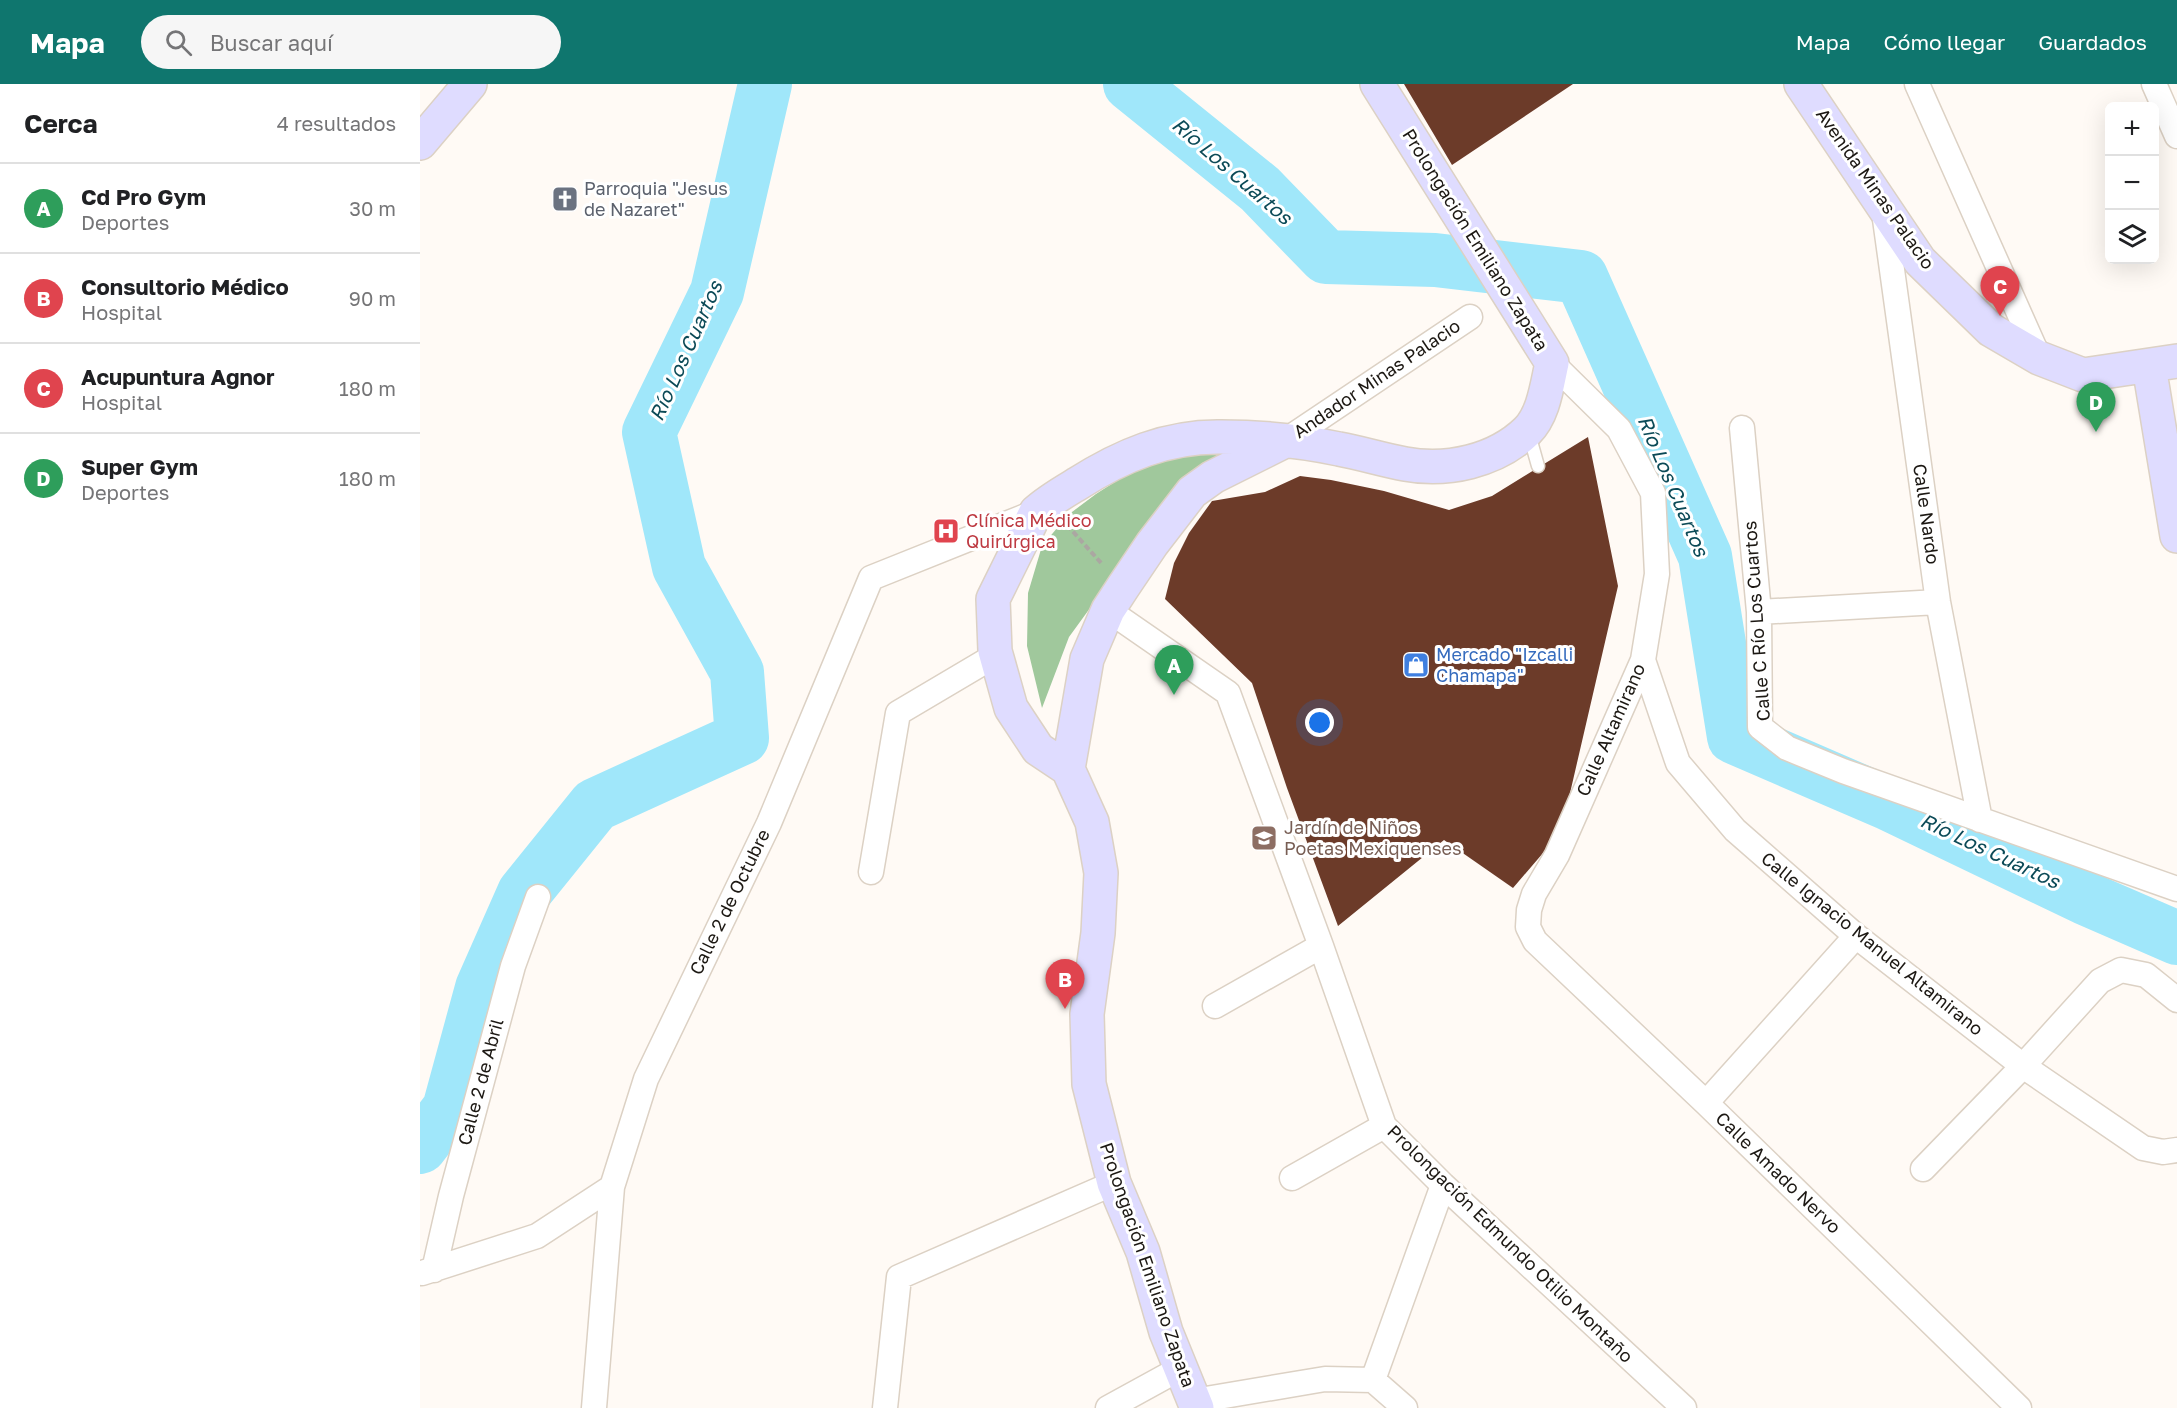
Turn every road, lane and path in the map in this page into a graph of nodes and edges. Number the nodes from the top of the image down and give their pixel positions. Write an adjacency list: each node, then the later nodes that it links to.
1 (1377, 84): 11 (main road, Prolongación Emiliano Zapata)
2 (1801, 84): 8 (main road, Avenida Minas Palacio)
3 (2154, 84): 6 (street)
4 (1919, 85): 10 (street)
5 (460, 89): 7 (main road)
6 (2177, 136)
7 (420, 143)
8 (1883, 205): 10 (main road, Avenida Minas Palacio); 20 (street, Calle Nardo)
9 (1470, 317): 15 (street, Andador Minas Palacio)
10 (2039, 358): 12 (main road, Avenida Minas Palacio)
11 (1552, 363): 14 (main road, Prolongación Emiliano Zapata); 23 (street, Calle Altamirano)
12 (2163, 364): 18 (main road)
13 (1742, 429): 21 (street, Calle C Río Los Cuartos)
14 (1528, 430): 15 (main road, Prolongación Emiliano Zapata); 16 (lane)
15 (1285, 441): 17 (main road, Prolongación Emiliano Zapata); 19 (main road)
16 (1538, 466)
17 (1041, 508): 19 (path); 22 (main road); 42 (street, Calle 2 de Octubre)
18 (2177, 536)
19 (1116, 598): 24 (main road); 31 (street, Prolongación Edmundo Otilio Montaño)
20 (1938, 602): 21 (street); 25 (street, Calle Nardo)
21 (1759, 612): 25 (street, Calle C Río Los Cuartos)
22 (996, 655): 24 (main road); 26 (street)
23 (1643, 660): 29 (street, Calle Ignacio Manuel Altamirano); 30 (street, Calle Altamirano)
24 (1068, 770): 40 (main road, Prolongación Emiliano Zapata)
25 (1980, 820): 27 (street, Calle C Río Los Cuartos)
26 (871, 872)
27 (2177, 889)
28 (538, 897): 43 (street, Calle 2 de Abril)
29 (1856, 936): 34 (street, Calle Ignacio Manuel Altamirano); 35 (street)
30 (1535, 941): 35 (street, Calle Amado Nervo)
31 (1321, 946): 33 (street); 36 (street, Prolongación Edmundo Otilio Montaño)
32 (2177, 1000): 34 (street)
33 (1215, 1006)
34 (2023, 1066): 37 (street, Calle Ignacio Manuel Altamirano); 38 (street)
35 (1706, 1103): 52 (street, Calle Amado Nervo)
36 (1384, 1126): 39 (street); 41 (street, Prolongación Edmundo Otilio Montaño)
37 (2177, 1150)
38 (1923, 1169)
39 (1292, 1178)
40 (1114, 1183): 44 (main road, Prolongación Emiliano Zapata); 48 (street)
41 (1443, 1185): 45 (street); 51 (street, Prolongación Edmundo Otilio Montaño)
42 (612, 1187): 43 (street); 47 (street, Calle 2 de Octubre)
43 (427, 1272)
44 (1181, 1368): 46 (main road, Prolongación Emiliano Zapata); 49 (street)
45 (1373, 1380): 46 (street); 50 (street)
46 (1195, 1404)
47 (594, 1408)
48 (885, 1408)
49 (1108, 1408)
50 (1405, 1408)
51 (1684, 1408)
52 (2019, 1408)

